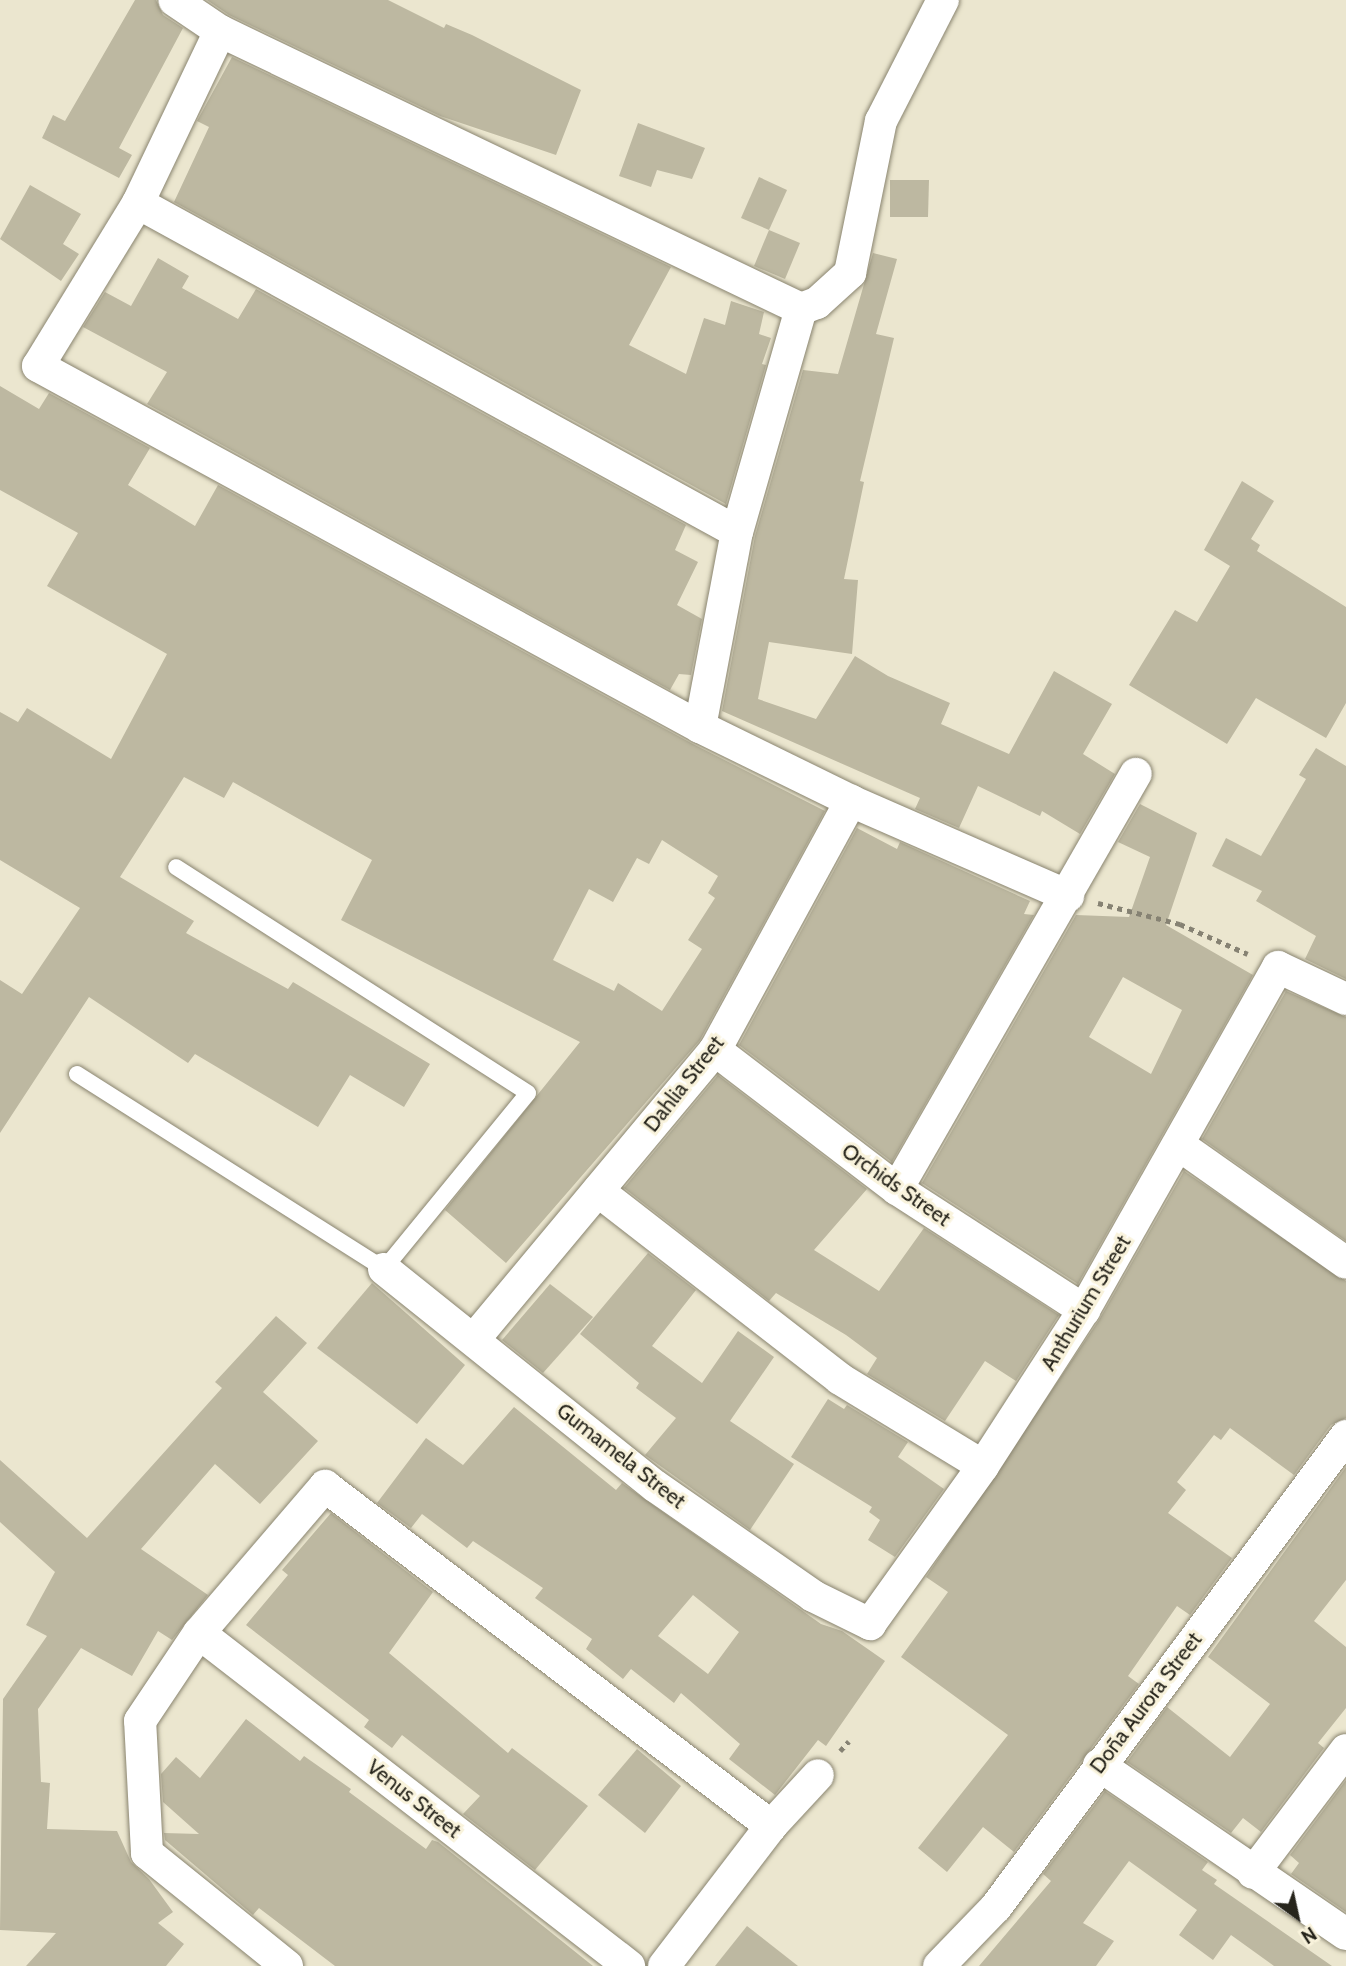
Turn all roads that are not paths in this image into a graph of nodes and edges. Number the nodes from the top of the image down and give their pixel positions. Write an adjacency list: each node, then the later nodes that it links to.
1 (174, 0): 3 (street)
2 (943, 0): 5 (street)
3 (220, 31): 4 (street); 5 (street)
4 (138, 203): 6 (street); 7 (street)
5 (801, 309): 6 (street)
6 (737, 532): 7 (street)
7 (700, 727): 9 (street)
8 (1136, 774): 11 (street)
9 (851, 801): 11 (street); 13 (street, Dahlia Street)
10 (176, 867): 19 (lane)
11 (1068, 896): 16 (street)
12 (1346, 999): 15 (street, Anthurium Street)
13 (715, 1051): 16 (street, Orchids Street); 17 (street, Dahlia Street)
14 (77, 1074): 19 (lane)
15 (1180, 1144): 18 (street); 20 (street, Anthurium Street)
16 (897, 1189): 20 (street, Orchids Street)
17 (598, 1191): 21 (street, Dahlia Street); 23 (street)
18 (1346, 1263)
19 (384, 1269): 21 (street, Gumamela Street)
20 (1084, 1310): 23 (street, Anthurium Street)
21 (475, 1338): 24 (street, Gumamela Street)
22 (1346, 1436): 27 (street, Doña Aurora Street)
23 (983, 1466): 24 (street, Anthurium Street)
24 (870, 1624)
25 (199, 1633): 29 (street); 32 (street); 33 (street, Venus Street)
26 (1346, 1750): 30 (street)
27 (1099, 1765): 30 (street); 35 (street, Doña Aurora Street)
28 (818, 1775): 29 (street)
29 (771, 1826): 34 (street)
30 (1253, 1873): 31 (street)
31 (1346, 1934)
32 (287, 1966)
33 (629, 1966)
34 (664, 1966)
35 (939, 1966)

